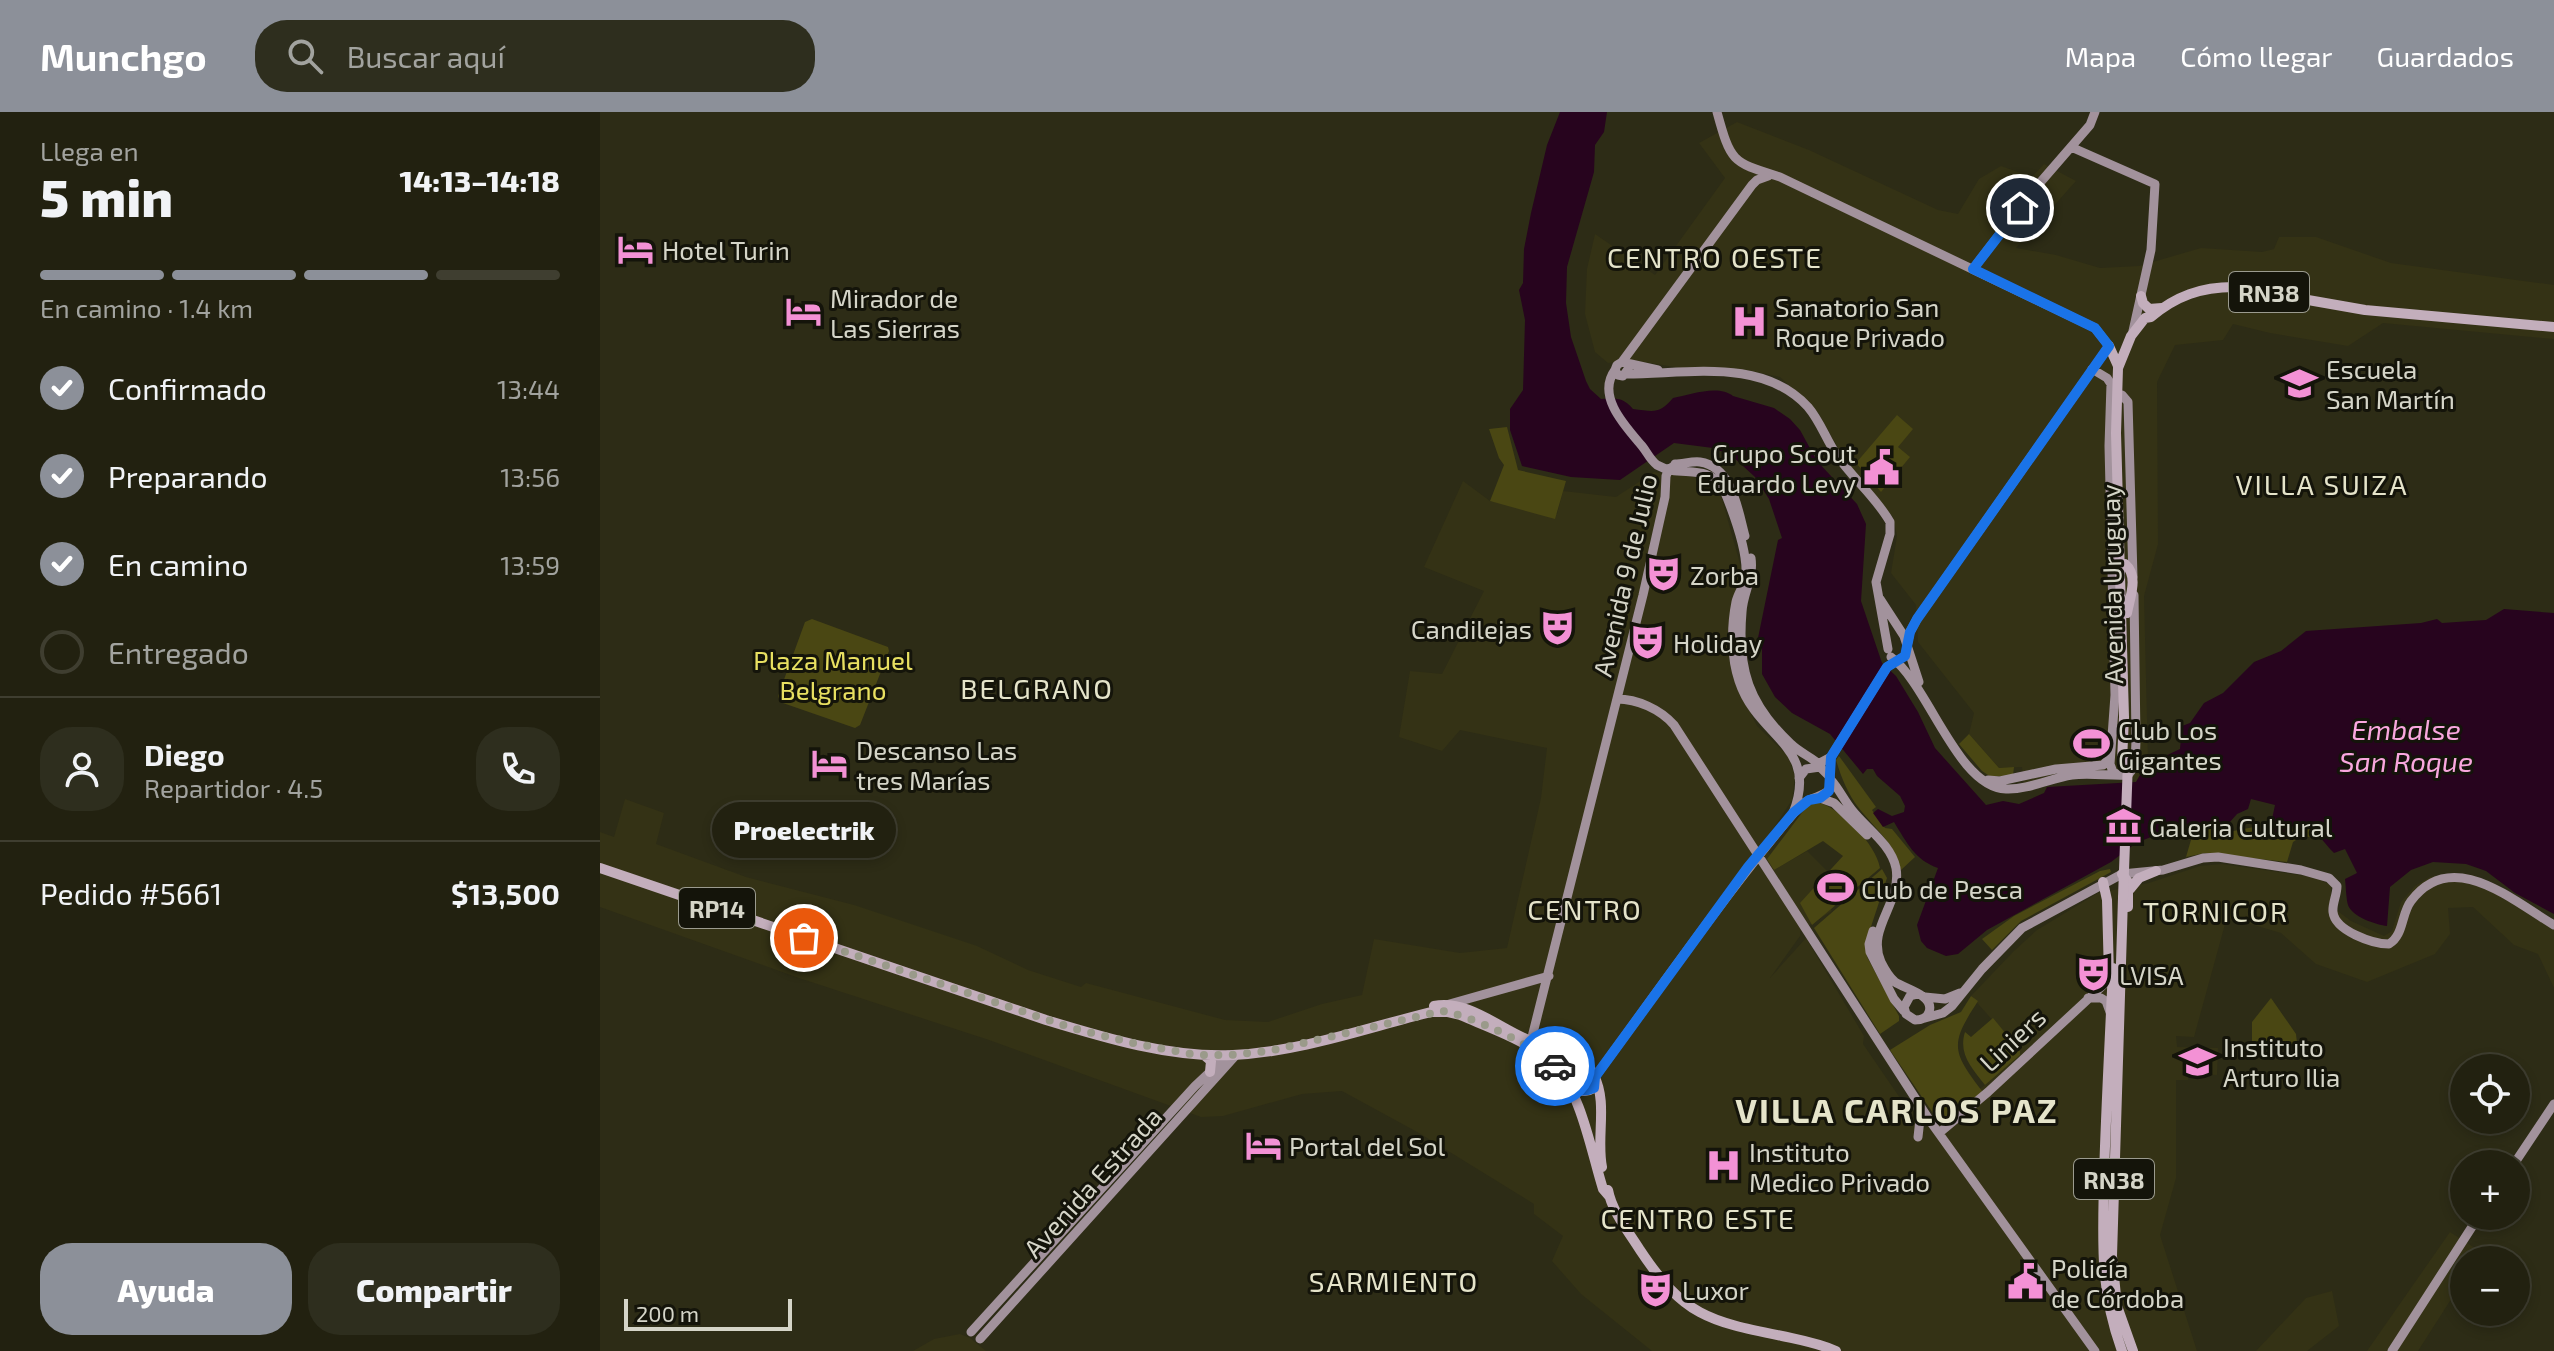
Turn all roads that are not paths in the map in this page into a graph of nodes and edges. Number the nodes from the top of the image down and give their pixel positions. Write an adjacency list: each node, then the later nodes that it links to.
1 (1717, 112): 4 (main road)
2 (2095, 112): 3 (main road)
3 (2071, 147): 7 (main road); 8 (main road)
4 (1749, 168): 5 (main road); 6 (main road)
5 (1775, 175): 6 (main road); 7 (main road)
6 (1752, 185): 15 (main road, Avenida 9 de Julio)
7 (1973, 269): 13 (main road)
8 (2140, 300): 9 (main road); 10 (main road); 12 (main road)
9 (2164, 307): 10 (main road, RN38); 11 (main road, RN38)
10 (2152, 316): 12 (main road, RN38); 17 (main road, RN38)
11 (2552, 327)
12 (2129, 340): 13 (main road); 14 (main road, RN38)
13 (2109, 346): 14 (main road); 16 (main road)
14 (2118, 368): 17 (main road); 18 (main road, RN38)
15 (1622, 369): 20 (main road, Avenida 9 de Julio); 26 (main road)
16 (2092, 369): 19 (main road, Avenida Uruguay); 29 (main road)
17 (2122, 392): 22 (main road, RN38)
18 (2116, 433): 19 (main road); 22 (main road, RN38)
19 (2109, 446): 22 (main road, Avenida Uruguay)
20 (1649, 456): 21 (main road); 23 (main road, Avenida 9 de Julio)
21 (1673, 466): 23 (main road, Avenida 9 de Julio); 37 (main road); 40 (main road)
22 (2120, 474): 24 (main road, RN38); 25 (main road, Avenida Uruguay)
23 (1666, 481): 34 (main road, Avenida 9 de Julio)
24 (2119, 564): 25 (main road); 28 (main road, RN38); 36 (main road, RN38)
25 (2133, 576): 28 (main road); 38 (main road, Avenida Uruguay)
26 (1877, 591): 27 (main road); 32 (main road)
27 (1884, 605): 29 (main road); 30 (main road)
28 (2127, 613): 36 (main road, RN38)
29 (1917, 619): 30 (main road); 31 (main road)
30 (1899, 636): 31 (main road); 32 (main road)
31 (1907, 646): 32 (main road); 33 (main road)
32 (1892, 657): 33 (main road); 35 (main road)
33 (1922, 693): 39 (main road)
34 (1617, 699): 43 (main road); 50 (main road, Avenida 9 de Julio)
35 (1831, 757): 37 (main road); 37 (main road)
36 (2120, 760): 38 (main road); 39 (main road); 48 (main road, RN38, bridge)
37 (1823, 771): 40 (main road); 41 (main road); 53 (main road)
38 (2125, 775): 39 (main road)
39 (1985, 780)
40 (1799, 784): 41 (main road); 42 (main road)
41 (1814, 799): 42 (main road); 57 (main road)
42 (1793, 813): 43 (main road)
43 (1758, 855): 67 (main road); 70 (main road)
44 (600, 868): 63 (main road, RP14)
45 (2156, 871): 46 (main road); 48 (main road); 49 (main road)
46 (2122, 874): 47 (main road); 48 (main road)
47 (2103, 882): 51 (main road); 52 (main road)
48 (2123, 899): 51 (main road, RN38); 58 (main road, RN38)
49 (2554, 925)
50 (1549, 976): 55 (main road); 61 (main road, Avenida 9 de Julio)
51 (2111, 978): 54 (main road, Liniers); 58 (main road, RN38)
52 (1964, 989): 53 (main road); 60 (main road)
53 (1922, 996): 57 (main road); 60 (main road)
54 (2088, 998): 58 (main road); 72 (main road, Liniers)
55 (1472, 999): 56 (main road); 59 (main road)
56 (1446, 1005): 59 (main road, RP14); 62 (main road, RP14)
57 (1904, 1011): 60 (main road)
58 (2115, 1012): 69 (main road, RN38); 73 (main road, RN38)
59 (1466, 1014): 61 (main road, RP14); 65 (main road, RP14)
60 (1925, 1018)
61 (1526, 1042): 67 (main road, RP14); 68 (main road)
62 (1259, 1047): 63 (main road, RP14); 65 (main road)
63 (1188, 1052): 64 (main road, RP14)
64 (1204, 1055): 65 (main road, RP14); 66 (main road)
65 (1232, 1055): 66 (main road, Avenida Estrada); 82 (main road, Avenida Estrada)
66 (1210, 1072): 82 (main road, Avenida Estrada)
67 (1595, 1077): 68 (main road); 68 (main road); 79 (main road)
68 (1567, 1082): 79 (main road)
69 (2107, 1085): 73 (main road); 75 (main road, RN38)
70 (1915, 1097): 72 (main road); 74 (main road)
71 (2554, 1104): 76 (main road)
72 (1939, 1133): 87 (main road)
73 (2116, 1133): 80 (main road, RN38)
74 (1918, 1137)
75 (2104, 1150): 77 (main road, RN38); 78 (main road)
76 (2523, 1150)
77 (2105, 1164): 80 (main road); 85 (main road, RN38)
78 (2099, 1188)
79 (1609, 1196): 86 (main road)
80 (2113, 1214): 85 (main road, RN38)
81 (2470, 1230): 88 (main road)
82 (1052, 1251): 83 (main road, Avenida Estrada); 84 (main road, Avenida Estrada)
83 (971, 1332)
84 (980, 1339)
85 (2128, 1349)
86 (1836, 1351)
87 (2095, 1351)
88 (2392, 1351)

